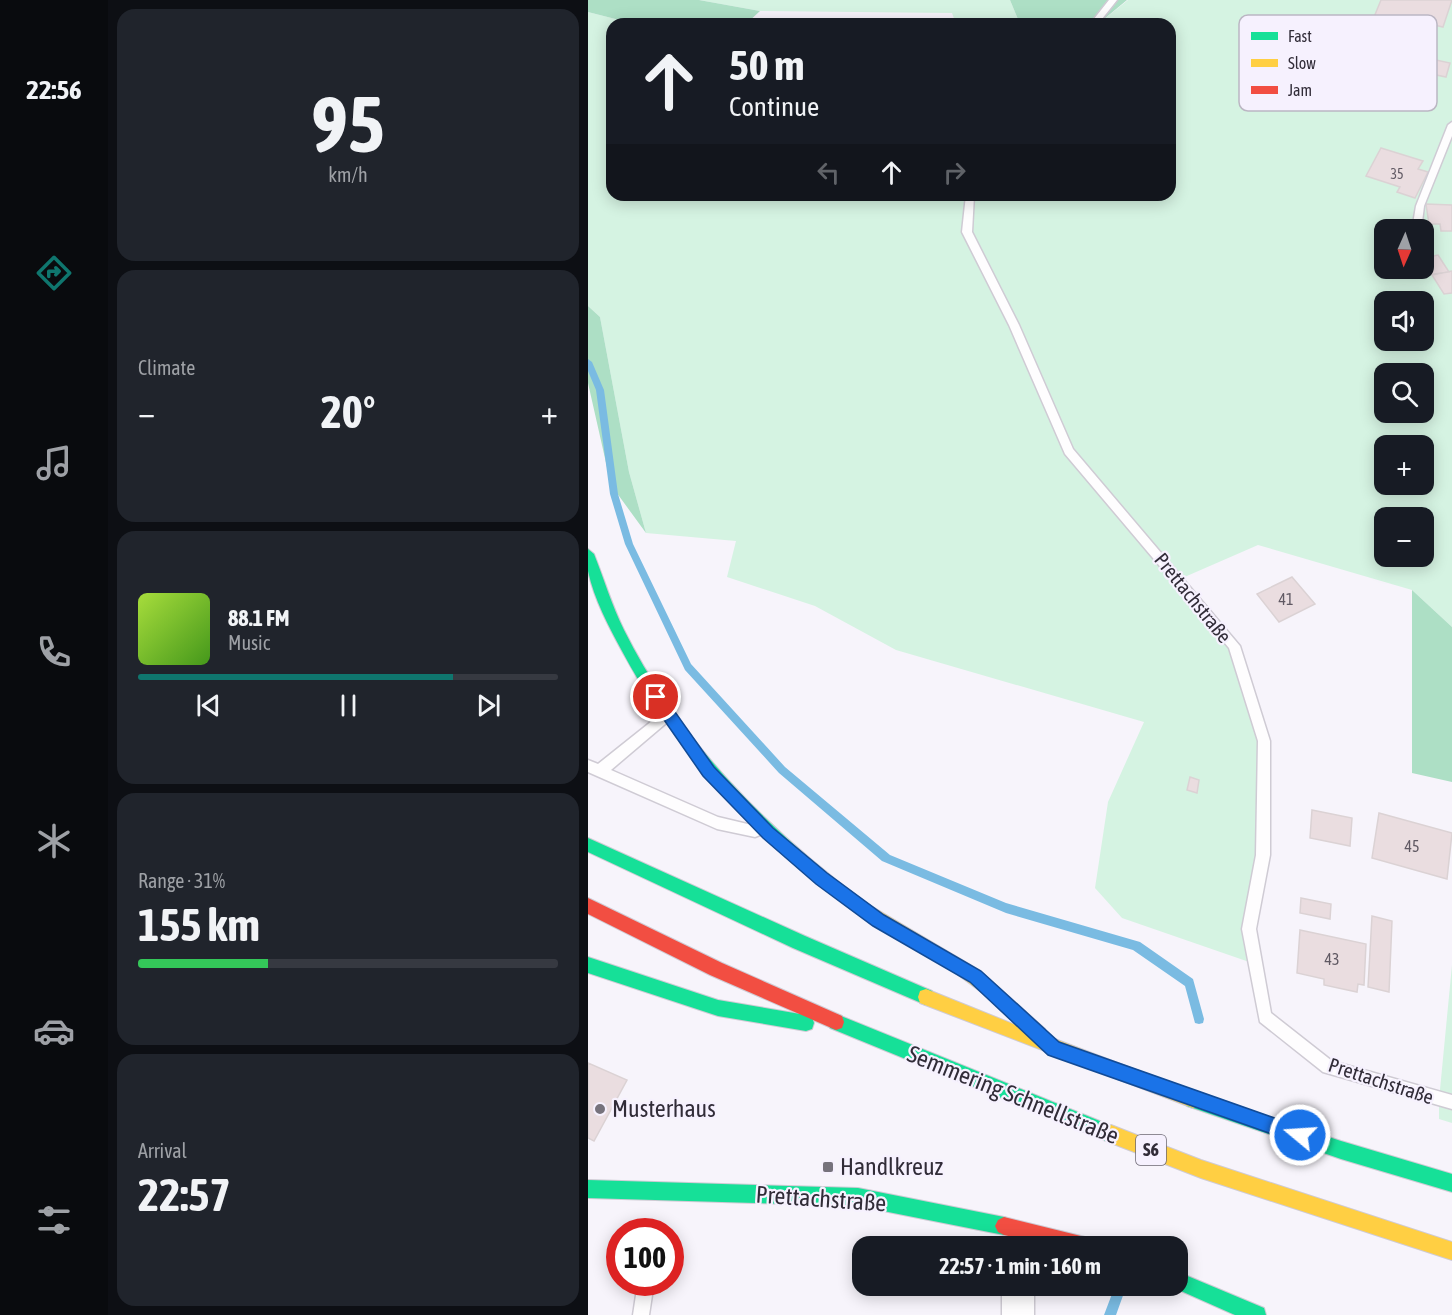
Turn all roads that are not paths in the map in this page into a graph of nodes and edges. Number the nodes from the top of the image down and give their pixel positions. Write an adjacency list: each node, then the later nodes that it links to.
1 (1113, 0): 2 (lane)
2 (1099, 18)
3 (1452, 124): 5 (lane)
4 (970, 201): 15 (lane, Prettachstraße)
5 (1418, 219)
6 (588, 554): 7 (main road)
7 (667, 715): 8 (lane); 9 (main road)
8 (594, 768): 9 (lane)
9 (768, 833): 14 (main road)
10 (588, 845): 14 (main road)
11 (588, 906): 13 (main road, Semmering Schnellstraße / S6)
12 (588, 965): 13 (main road)
13 (856, 1032): 19 (main road, Semmering Schnellstraße / S6)
14 (1054, 1049): 16 (main road)
15 (1452, 1102)
16 (1452, 1183)
17 (588, 1189): 18 (main road, Prettachstraße)
18 (1010, 1236)
19 (1452, 1251)
20 (1188, 1285): 25 (main road)
21 (644, 1296): 23 (lane)
22 (1018, 1296): 24 (street)
23 (641, 1315)
24 (1018, 1315)
25 (1257, 1315)

